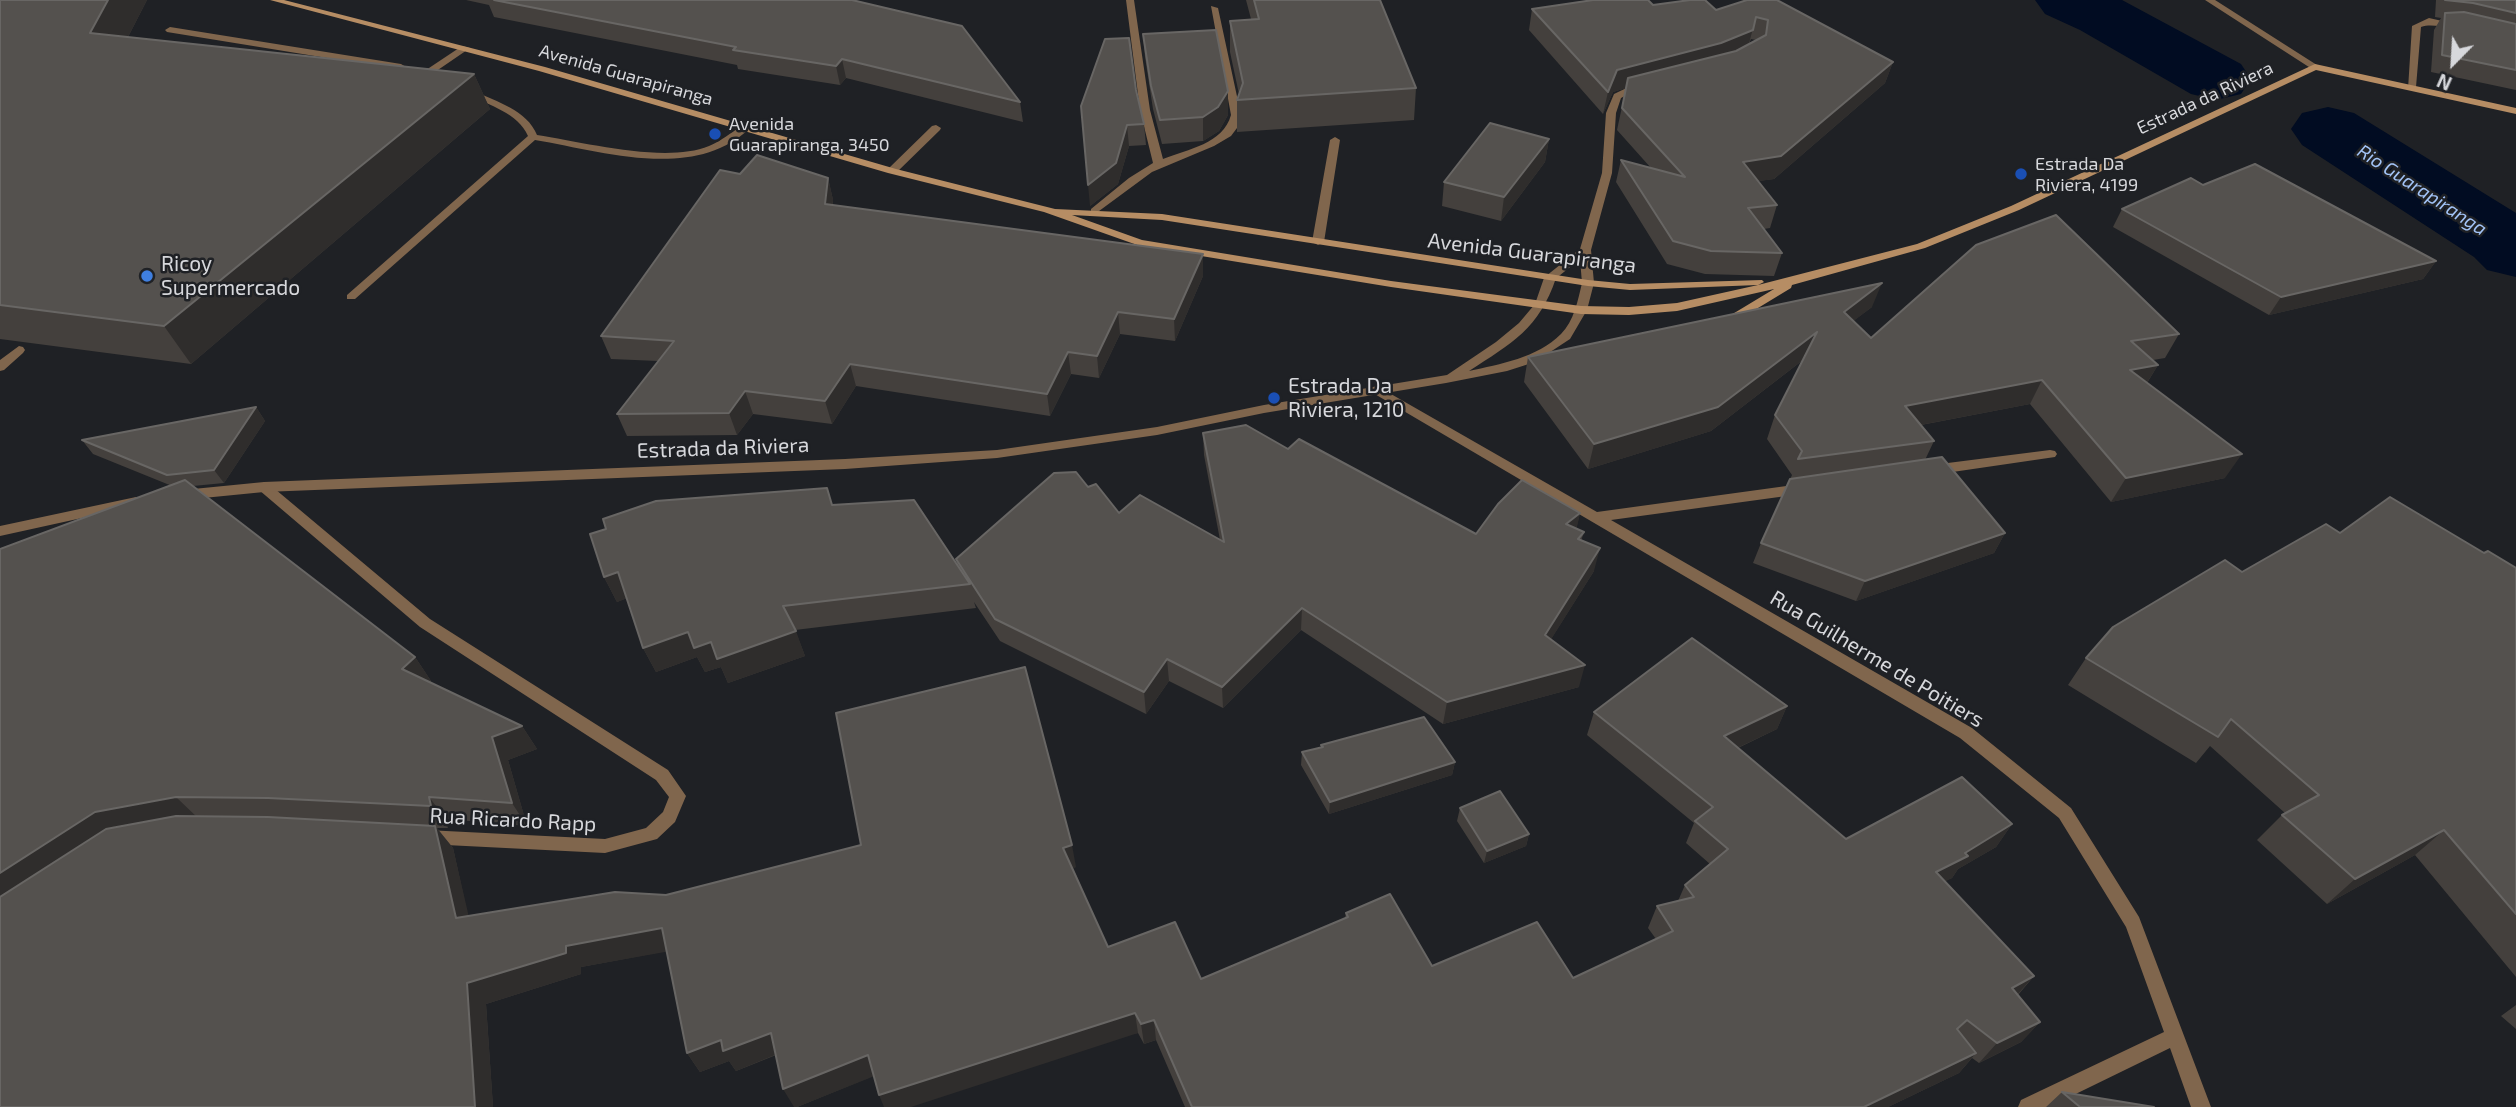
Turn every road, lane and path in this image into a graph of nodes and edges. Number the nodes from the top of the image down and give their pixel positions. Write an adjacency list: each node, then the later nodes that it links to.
1 (274, 0): 7 (main road, Avenida Guarapiranga)
2 (1130, 0): 19 (street)
3 (2209, 0): 8 (street, Estrada da Riviera)
4 (1214, 8): 19 (street)
5 (2469, 28): 12 (street)
6 (170, 30): 9 (street)
7 (465, 48): 9 (street); 15 (main road, Avenida Guarapiranga)
8 (2315, 67): 12 (main road); 26 (main road, Estrada da Riviera)
9 (429, 72): 10 (street)
10 (440, 78)
11 (1651, 83): 24 (street)
12 (2411, 87): 14 (main road)
13 (464, 89): 17 (street)
14 (2516, 111)
15 (745, 128): 17 (street); 20 (main road, Avenida Guarapiranga)
16 (936, 128): 20 (street)
17 (533, 137): 28 (street)
18 (1335, 140): 23 (street)
19 (1159, 164): 22 (street)
20 (892, 171): 21 (main road, Avenida Guarapiranga)
21 (1048, 211): 22 (main road, Avenida Guarapiranga); 29 (main road, Avenida Guarapiranga)
22 (1095, 211): 23 (main road, Avenida Guarapiranga)
23 (1318, 242): 25 (main road, Avenida Guarapiranga)
24 (1585, 250): 25 (street); 27 (street)
25 (1550, 278): 27 (main road, Avenida Guarapiranga); 29 (street, Estrada da Riviera)
26 (1798, 280): 27 (main road, Avenida Guarapiranga); 30 (main road, Avenida Guarapiranga); 31 (main road)
27 (1588, 284): 30 (street, Estrada da Riviera)
28 (351, 297)
29 (1541, 304): 30 (main road, Avenida Guarapiranga); 36 (street, Estrada da Riviera)
30 (1581, 310): 33 (street, Estrada da Riviera)
31 (1715, 327)
32 (19, 350): 35 (street)
33 (1531, 359): 34 (main road); 36 (street, Estrada da Riviera)
34 (1558, 359)
35 (0, 367)
36 (1446, 379): 37 (street, Estrada da Riviera)
37 (1377, 390): 40 (street, Estrada da Riviera); 44 (street, Rua Guilherme de Poitiers)
38 (2050, 454): 39 (street)
39 (1912, 473)
40 (264, 487): 42 (street, Estrada da Riviera); 46 (street, Rua Ricardo Rapp)
41 (1816, 487): 44 (street)
42 (174, 496)
43 (149, 499): 45 (street)
44 (1595, 517): 47 (street, Rua Guilherme de Poitiers)
45 (0, 531)
46 (412, 836)
47 (2176, 1037): 48 (street); 49 (street, Rua Guilherme de Poitiers)
48 (2028, 1107)
49 (2201, 1107)

